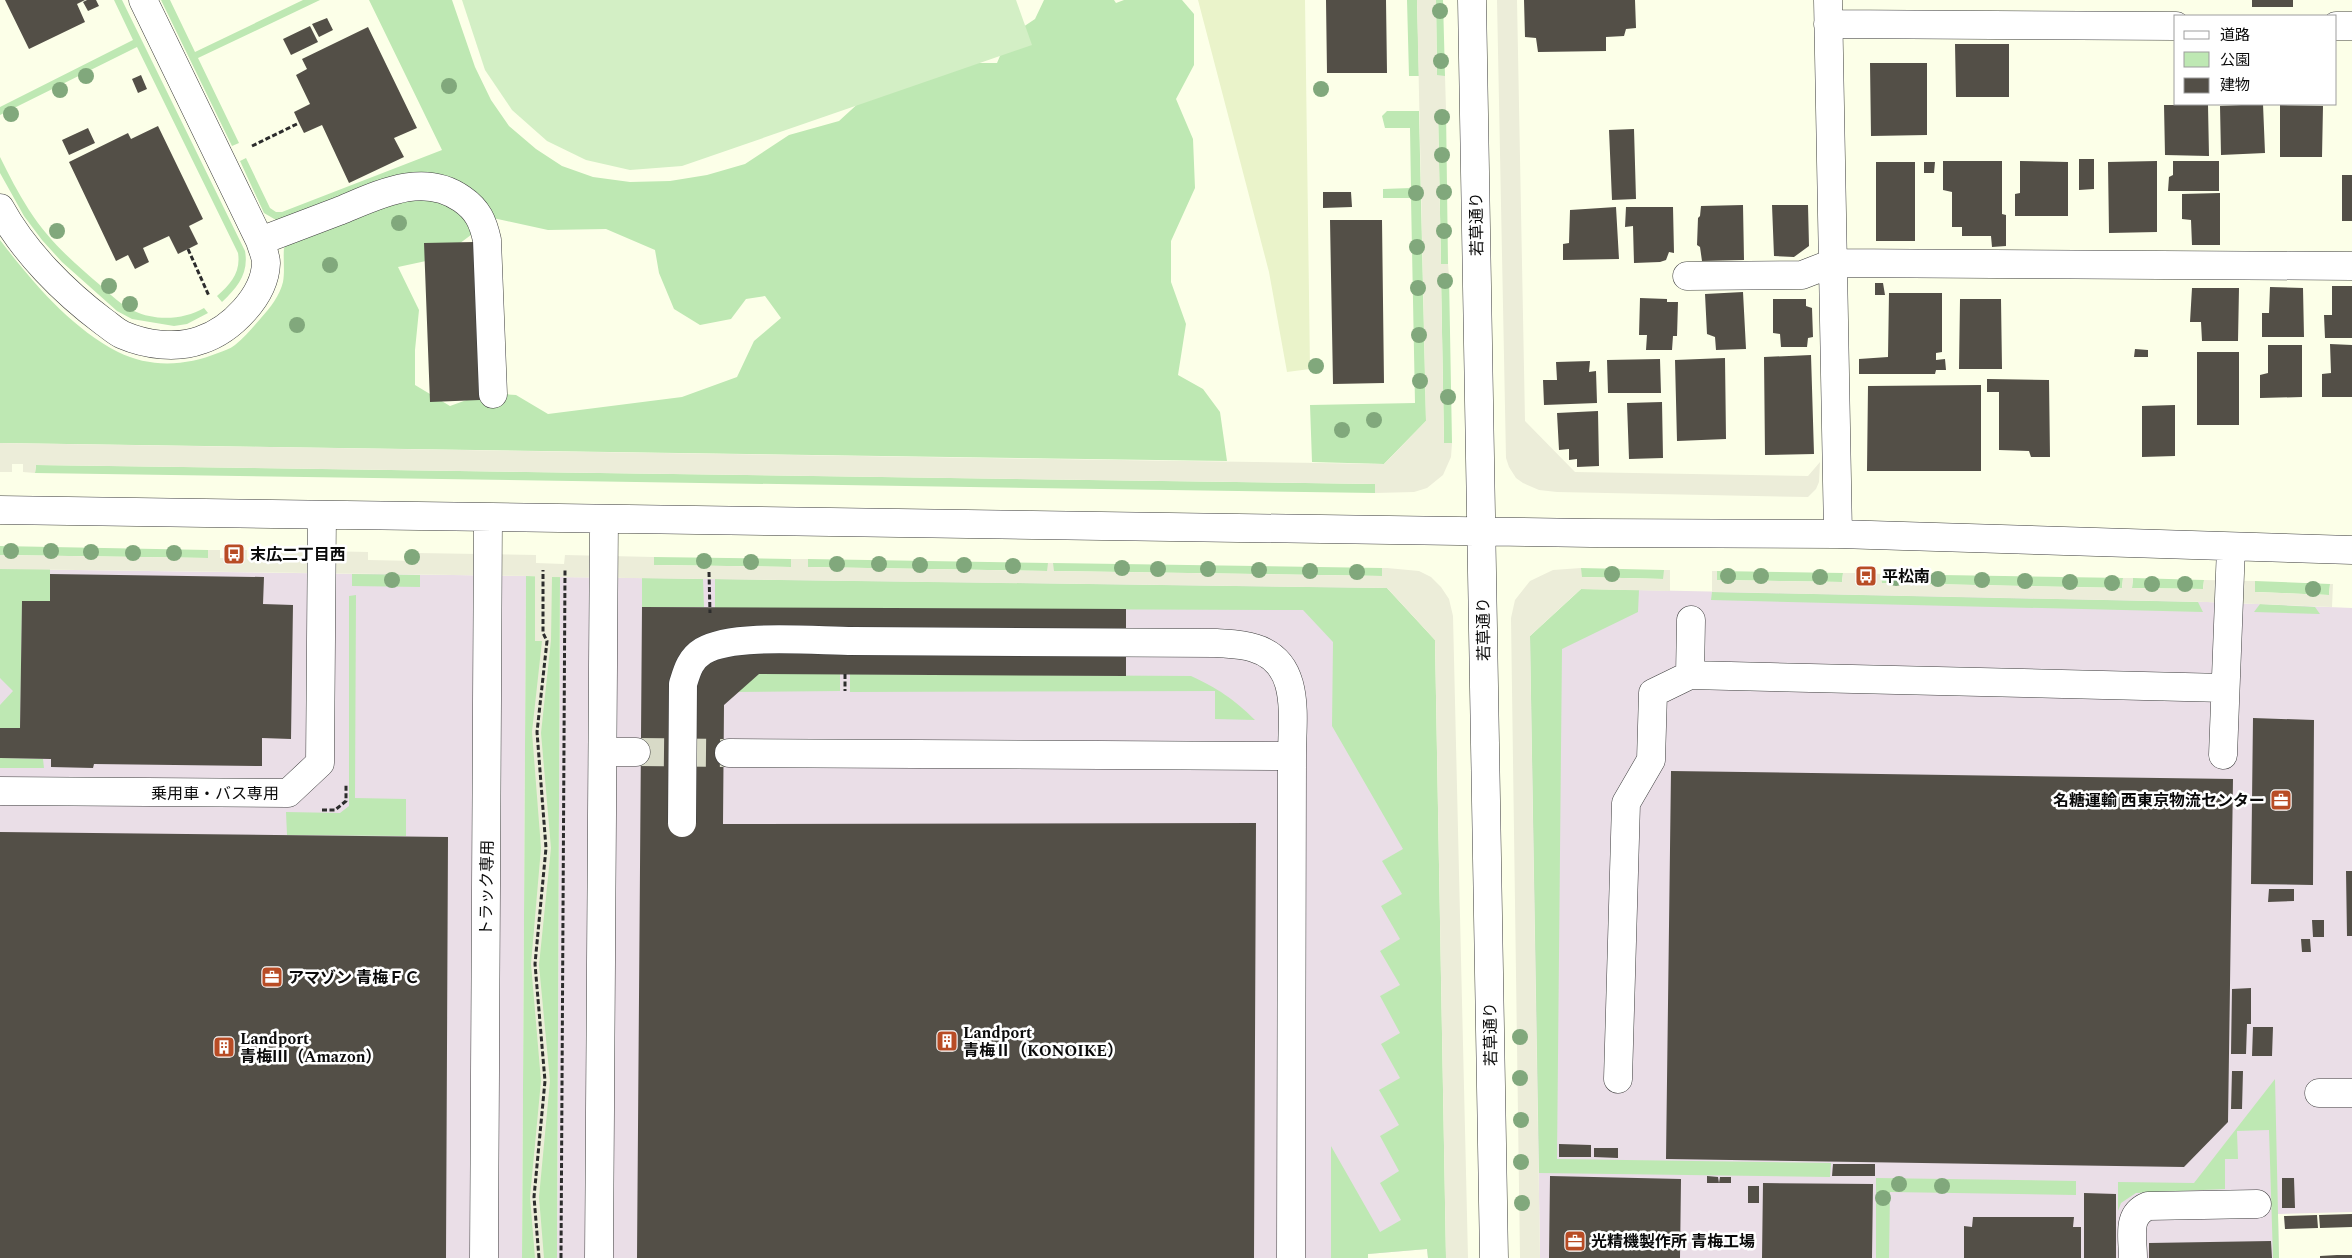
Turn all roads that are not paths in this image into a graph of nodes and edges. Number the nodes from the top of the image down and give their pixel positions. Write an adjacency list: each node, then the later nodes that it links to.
1 (143, 0): 8 (street)
2 (1472, 0): 17 (street, 若草通り)
3 (1828, 12): 4 (street); 9 (street)
4 (2174, 26)
5 (2337, 26): 6 (street)
6 (2352, 26)
7 (0, 208): 8 (street)
8 (260, 241): 12 (street)
9 (1833, 263): 10 (street); 11 (street); 18 (street)
10 (2352, 266)
11 (1687, 276)
12 (493, 394)
13 (0, 510): 14 (street)
14 (322, 515): 15 (street); 29 (street, 乗用車・バス専用)
15 (488, 517): 16 (street); 35 (street, トラック専用)
16 (604, 519): 17 (street); 24 (street)
17 (1481, 532): 18 (street); 38 (street, 若草通り)
18 (1838, 534): 19 (street)
19 (2231, 546): 20 (street); 23 (street)
20 (2352, 550)
21 (1690, 620): 22 (street)
22 (1690, 675): 23 (street); 31 (street)
23 (2225, 688): 27 (street)
24 (603, 752): 25 (street); 36 (street)
25 (636, 752)
26 (729, 753): 28 (street)
27 (2223, 755)
28 (1292, 756): 30 (street, bridge); 37 (street)
29 (0, 791)
30 (682, 823)
31 (1618, 1079)
32 (2319, 1093): 33 (street)
33 (2352, 1093)
34 (2257, 1204): 39 (street)
35 (484, 1258)
36 (599, 1258)
37 (1291, 1258)
38 (1494, 1258)
39 (2133, 1258)

